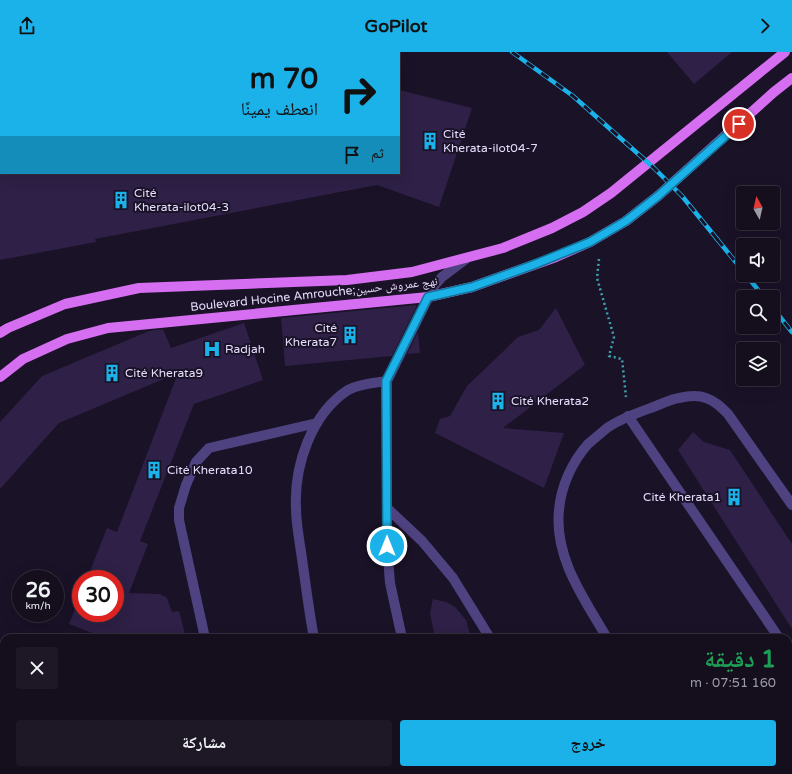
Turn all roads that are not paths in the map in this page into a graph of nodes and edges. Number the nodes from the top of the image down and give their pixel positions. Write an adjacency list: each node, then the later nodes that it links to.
1 (785, 52): 3 (main road, Boulevard Hocine Amrouche;نهج عمروش حسين)
2 (792, 78): 4 (main road, Boulevard Hocine Amrouche;نهج عمروش حسين)
3 (466, 259): 4 (street); 5 (main road, Boulevard Hocine Amrouche;نهج عمروش حسين)
4 (428, 297): 6 (main road, Boulevard Hocine Amrouche;نهج عمروش حسين); 7 (street)
5 (0, 333)
6 (0, 377)
7 (386, 381): 9 (street); 11 (street)
8 (628, 416): 10 (street); 16 (street); 17 (street)
9 (317, 423): 12 (street); 13 (street)
10 (792, 505)
11 (387, 508): 14 (street); 15 (street)
12 (204, 634)
13 (313, 634)
14 (401, 634)
15 (487, 634)
16 (604, 634)
17 (776, 634)

